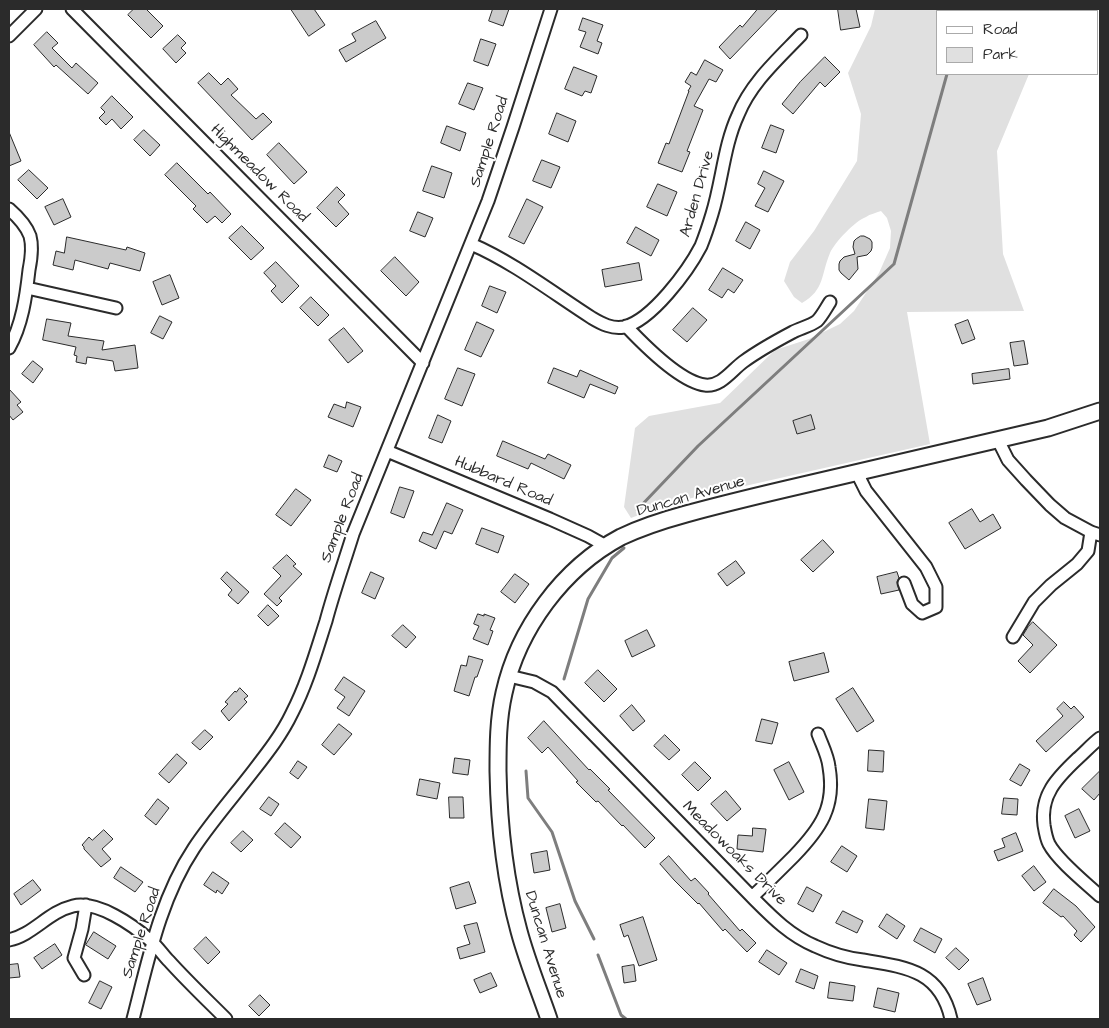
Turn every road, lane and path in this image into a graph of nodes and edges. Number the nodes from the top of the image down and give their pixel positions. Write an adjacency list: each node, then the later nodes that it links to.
1 (36, 9): 4 (street)
2 (72, 9): 13 (street, Highmeadow Road)
3 (550, 9): 7 (street, Sample Road)
4 (9, 36)
5 (801, 36): 11 (street, Arden Drive)
6 (9, 209): 8 (street)
7 (471, 244): 11 (street); 13 (street, Sample Road)
8 (27, 288): 10 (street); 12 (street)
9 (830, 302): 11 (street)
10 (116, 308)
11 (626, 326)
12 (9, 348)
13 (423, 362): 16 (street, Sample Road)
14 (1100, 411): 15 (main road, Duncan Avenue)
15 (998, 440): 17 (main road, Duncan Avenue); 18 (street)
16 (387, 451): 19 (street, Hubbard Road); 29 (street, Sample Road)
17 (862, 472): 19 (main road, Duncan Avenue); 20 (street)
18 (1096, 534): 21 (street)
19 (606, 546): 22 (main road, Duncan Avenue)
20 (904, 583)
21 (1014, 637)
22 (509, 676): 26 (street, Meadowoaks Drive); 33 (main road, Duncan Avenue)
23 (818, 734): 26 (street)
24 (1100, 738): 25 (street)
25 (1100, 896)
26 (752, 897): 34 (street, Meadowoaks Drive)
27 (86, 905): 28 (street); 29 (street); 30 (street)
28 (9, 940)
29 (152, 942): 31 (street, Sample Road); 32 (street)
30 (84, 975)
31 (133, 1019)
32 (226, 1019)
33 (549, 1019)
34 (951, 1019)

